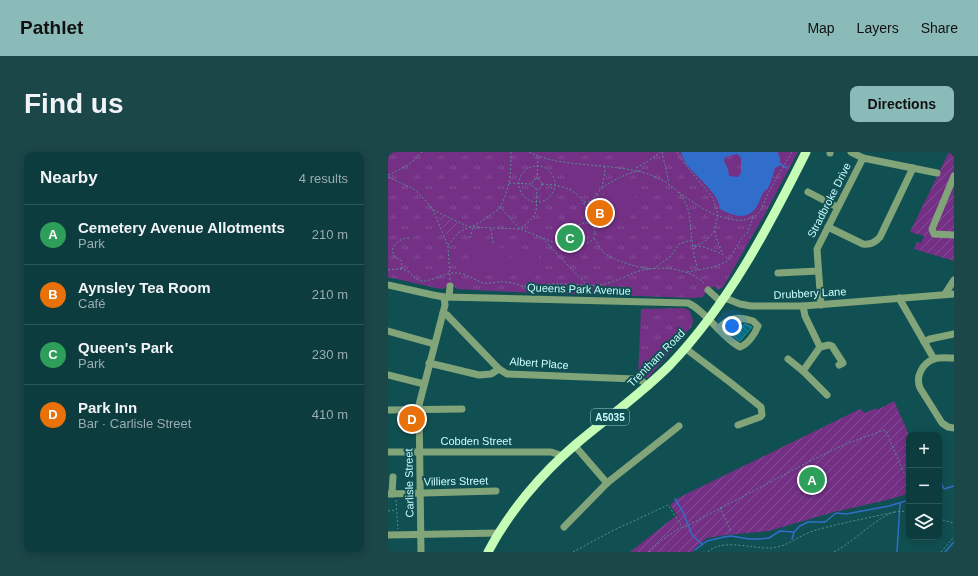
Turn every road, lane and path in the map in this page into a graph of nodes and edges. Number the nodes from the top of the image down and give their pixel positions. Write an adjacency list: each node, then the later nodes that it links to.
1 (422, 152): 18 (path)
2 (511, 152): 23 (path)
3 (529, 152): 9 (path)
4 (661, 152): 15 (path); 25 (path)
5 (677, 152): 42 (path)
6 (792, 152): 43 (path)
7 (806, 152): 78 (main road, Trentham Road / A5035)
8 (851, 152): 10 (street)
9 (538, 156): 11 (path); 13 (path)
10 (863, 158): 16 (street, Stradbroke Drive); 38 (street, Stradbroke Drive)
11 (604, 164): 12 (path); 30 (path)
12 (609, 164)
13 (538, 166): 21 (path); 24 (path); 28 (path)
14 (631, 167): 15 (path)
15 (636, 168): 30 (path)
16 (913, 168): 17 (street, Stradbroke Drive); 48 (street)
17 (937, 173)
18 (388, 175)
19 (954, 176): 51 (street)
20 (388, 177): 40 (path)
21 (537, 179): 26 (path); 27 (path)
22 (666, 180): 25 (path)
23 (509, 183): 24 (path); 37 (path)
24 (519, 183): 26 (path); 35 (path)
25 (670, 183): 31 (path)
26 (532, 184): 29 (path)
27 (542, 184): 28 (path); 29 (path)
28 (555, 185): 35 (path); 36 (path)
29 (537, 189): 35 (path)
30 (601, 189): 33 (path)
31 (677, 190): 42 (path); 57 (path)
32 (807, 192): 38 (street)
33 (596, 194): 34 (path); 39 (path)
34 (591, 201): 36 (path); 41 (path)
35 (536, 202): 49 (path)
36 (583, 202): 41 (path)
37 (500, 207): 45 (path); 49 (path)
38 (837, 207): 48 (street, Stradbroke Drive)
39 (602, 208)
40 (433, 210): 45 (path); 59 (path)
41 (587, 212): 44 (path)
42 (718, 215): 43 (path); 50 (path)
43 (753, 217): 64 (path)
44 (586, 223): 55 (path); 56 (path)
45 (469, 227): 46 (path); 59 (path)
46 (473, 227): 47 (path); 54 (path)
47 (491, 228): 49 (path); 58 (path)
48 (828, 228): 65 (street, Stradbroke Drive)
49 (520, 229): 52 (path)
50 (714, 231): 60 (path); 60 (path)
51 (954, 234)
52 (542, 237): 55 (path); 71 (path)
53 (410, 238): 61 (path)
54 (470, 238)
55 (576, 238): 56 (path)
56 (594, 239): 62 (path)
57 (692, 240): 60 (path); 62 (path)
58 (493, 243)
59 (448, 245): 67 (path)
60 (693, 246): 64 (path)
61 (401, 269): 63 (path); 67 (path)
62 (651, 269): 66 (path); 71 (path)
63 (388, 270)
64 (698, 270): 66 (path)
65 (818, 271): 68 (street); 79 (street, Stradbroke Drive)
66 (687, 272): 73 (path)
67 (449, 273): 71 (path); 72 (path)
68 (778, 273)
69 (954, 280): 74 (street)
70 (388, 285): 76 (street, Queens Park Avenue)
71 (587, 285)
72 (450, 286): 76 (street, Carlisle Street)
73 (708, 290): 78 (street)
74 (945, 294): 75 (street, Drubbery Lane); 77 (street, Drubbery Lane)
75 (954, 294)
76 (447, 297): 81 (street, Carlisle Street); 82 (street, Queens Park Avenue)
77 (898, 298): 79 (street, Drubbery Lane); 86 (street)
78 (723, 300): 80 (street, Drubbery Lane); 82 (main road, Trentham Road / A5035)
79 (821, 305): 80 (street, Drubbery Lane)
80 (803, 306): 88 (street)
81 (443, 312): 87 (street, Carlisle Street); 95 (street)
82 (708, 320): 83 (street, Queens Park Avenue); 89 (main road, Trentham Road / A5035)
83 (718, 329): 83 (street, Queens Park Avenue)
84 (388, 331): 87 (street)
85 (954, 334): 86 (street)
86 (927, 341): 92 (street)
87 (434, 344): 93 (street, Carlisle Street)
88 (820, 347): 94 (street); 96 (street)
89 (685, 348): 99 (main road, Trentham Road / A5035); 104 (street)
90 (954, 358): 92 (street)
91 (788, 359): 96 (street)
92 (934, 359): 106 (street)
93 (429, 363): 95 (street, Albert Place); 98 (street, Carlisle Street)
94 (839, 365)
95 (500, 369): 99 (street, Albert Place)
96 (803, 371): 100 (street)
97 (388, 375): 98 (street)
98 (424, 384): 103 (street, Carlisle Street)
99 (649, 386): 107 (main road, Trentham Road / A5035)
100 (827, 395)
101 (462, 409): 103 (street)
102 (388, 410): 103 (street)
103 (419, 410): 109 (street, Carlisle Street)
104 (738, 425)
105 (679, 426): 113 (street)
106 (954, 428)
107 (574, 446): 110 (main road, Trentham Road / A5035); 113 (street)
108 (388, 452): 109 (street, Cobden Street)
109 (420, 452): 110 (street, Cobden Street); 116 (street, Carlisle Street)
110 (563, 456): 127 (main road, Trentham Road / A5035)
111 (904, 473): 117 (path)
112 (393, 477): 114 (street)
113 (607, 483): 124 (street)
114 (392, 492): 116 (street, Villiers Street); 118 (path)
115 (496, 492): 116 (street, Villiers Street)
116 (421, 493): 128 (street, Carlisle Street)
117 (720, 507): 125 (path); 126 (path)
118 (397, 510): 119 (path); 130 (path)
119 (388, 511)
120 (906, 511): 121 (path)
121 (894, 512): 136 (path); 137 (path)
122 (942, 520): 123 (path)
123 (954, 523)
124 (564, 527)
125 (682, 527): 134 (path); 135 (path)
126 (731, 532)
127 (499, 533): 128 (street); 133 (main road, Trentham Road / A5035)
128 (421, 534): 130 (street); 132 (street, Carlisle Street)
129 (388, 535): 130 (street)
130 (398, 535)
131 (954, 537): 138 (path)
132 (421, 552)
133 (488, 552)
134 (573, 552)
135 (649, 552)
136 (708, 552)
137 (834, 552)
138 (941, 552)

